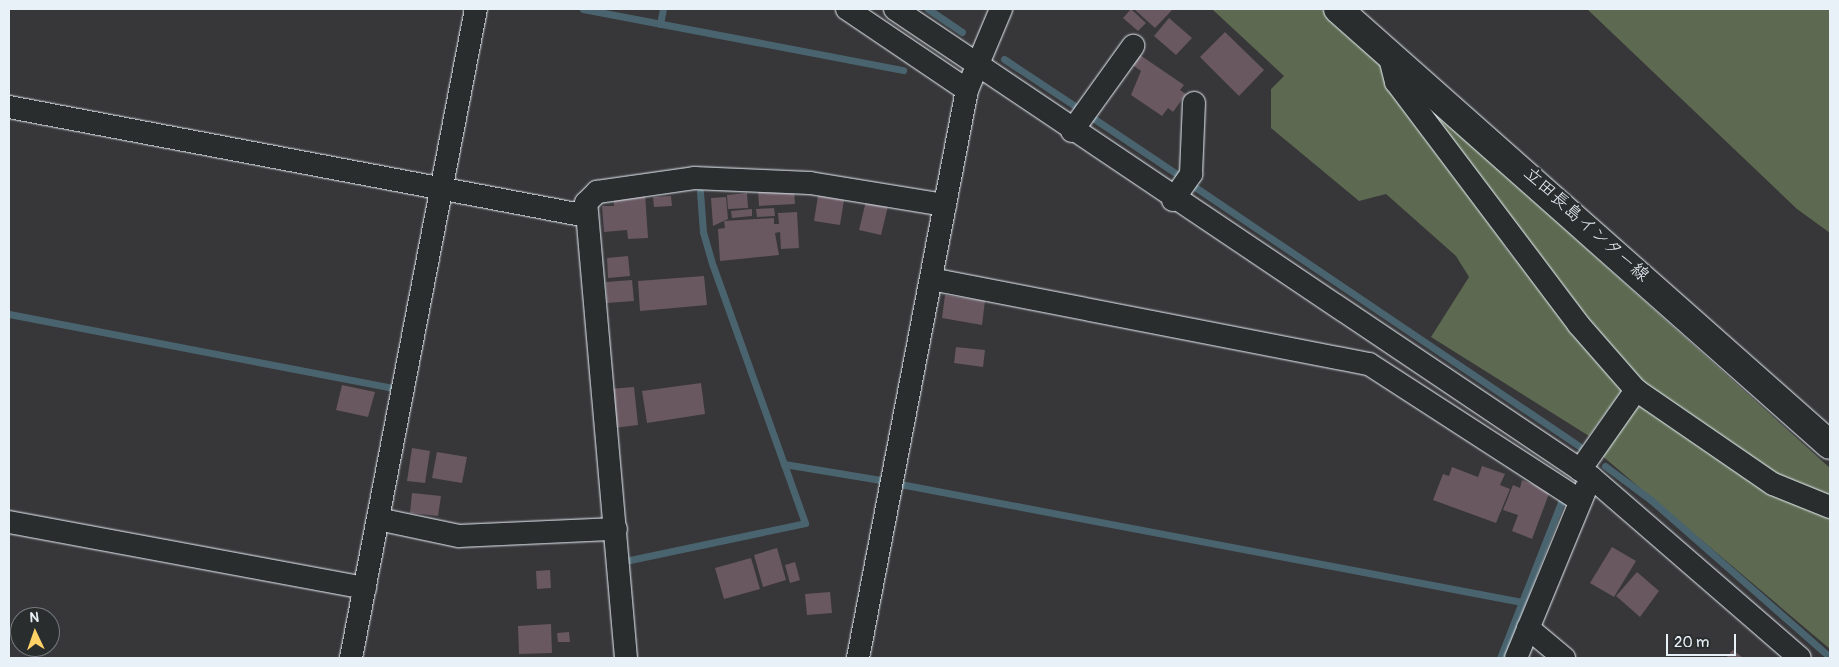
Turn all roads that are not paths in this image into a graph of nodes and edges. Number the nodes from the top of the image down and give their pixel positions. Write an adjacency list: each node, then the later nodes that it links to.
1 (476, 9): 13 (street)
2 (847, 9): 9 (street)
3 (895, 9): 8 (street)
4 (1001, 9): 8 (street)
5 (1338, 9): 7 (main road, 立田長島インター線)
6 (1132, 46): 12 (street)
7 (1389, 54): 18 (street); 19 (main road, 立田長島インター線)
8 (975, 65): 9 (street); 12 (street)
9 (967, 90): 15 (street)
10 (1194, 102): 14 (street)
11 (9, 108): 13 (street)
12 (1072, 131): 14 (street)
13 (441, 190): 16 (street); 23 (street)
14 (1173, 200): 20 (street)
15 (945, 205): 16 (street); 17 (street)
16 (587, 216): 25 (street)
17 (931, 279): 21 (street); 28 (street)
18 (1636, 390): 20 (street); 22 (street)
19 (1830, 445)
20 (1586, 474): 21 (street); 33 (street)
21 (1581, 500): 27 (street)
22 (1830, 508)
23 (378, 519): 25 (street); 26 (street)
24 (9, 522): 26 (street)
25 (616, 529): 30 (street)
26 (365, 588): 29 (street)
27 (1528, 628): 31 (street); 32 (street)
28 (864, 657)
29 (351, 658)
30 (626, 658)
31 (1516, 658)
32 (1564, 658)
33 (1800, 658)

